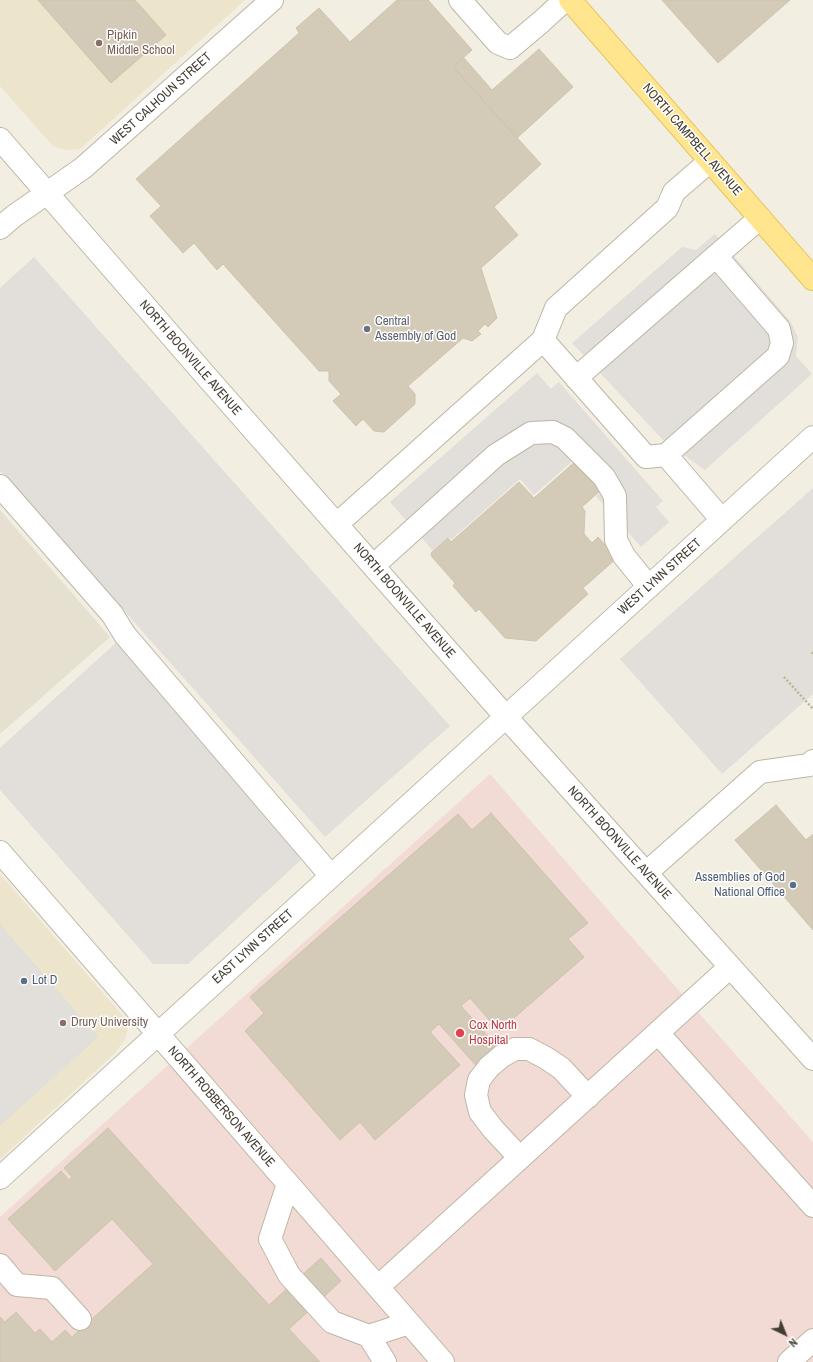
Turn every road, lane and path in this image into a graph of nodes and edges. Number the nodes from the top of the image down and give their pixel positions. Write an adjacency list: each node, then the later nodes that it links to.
1 (272, 0): 7 (street, WEST CALHOUN STREET)
2 (460, 0): 3 (street)
3 (565, 0)
4 (570, 0): 6 (main road, NORTH CAMPBELL AVENUE)
5 (0, 139): 7 (street, NORTH BOONVILLE AVENUE)
6 (710, 161): 8 (main road, NORTH CAMPBELL AVENUE); 12 (street)
7 (47, 193): 9 (street, WEST CALHOUN STREET); 18 (street, NORTH BOONVILLE AVENUE)
8 (760, 218): 10 (street); 11 (main road, NORTH CAMPBELL AVENUE)
9 (0, 228)
10 (716, 256): 13 (street); 15 (street)
11 (813, 279)
12 (543, 340): 13 (street); 18 (street)
13 (576, 378): 15 (street)
14 (813, 437): 17 (street, WEST LYNN STREET)
15 (666, 455): 17 (street)
16 (0, 486): 27 (street)
17 (722, 520): 20 (street, WEST LYNN STREET)
18 (337, 524): 19 (street, NORTH BOONVILLE AVENUE)
19 (373, 566): 20 (street); 23 (street, NORTH BOONVILLE AVENUE)
20 (649, 587): 23 (street, WEST LYNN STREET)
21 (784, 677): 22 (path)
22 (813, 709)
23 (506, 717): 26 (street, NORTH BOONVILLE AVENUE); 27 (street, EAST LYNN STREET)
24 (813, 761): 26 (street)
25 (0, 852): 30 (street, NORTH ROBBERSON AVENUE)
26 (646, 873): 28 (street, NORTH BOONVILLE AVENUE)
27 (331, 876): 30 (street, EAST LYNN STREET)
28 (730, 967): 29 (street); 31 (street, NORTH BOONVILLE AVENUE)
29 (658, 1033): 32 (street); 36 (street)
30 (158, 1034): 34 (street, EAST LYNN STREET); 35 (street, NORTH ROBBERSON AVENUE)
31 (813, 1059)
32 (588, 1097): 33 (street); 33 (street)
33 (520, 1158): 38 (street)
34 (0, 1178)
35 (288, 1184): 38 (street, NORTH ROBBERSON AVENUE); 41 (street)
36 (813, 1206)
37 (0, 1265): 39 (street)
38 (378, 1287): 40 (street, NORTH ROBBERSON AVENUE)
39 (80, 1319)
40 (409, 1323): 41 (street); 44 (street, NORTH ROBBERSON AVENUE)
41 (369, 1336): 43 (street)
42 (813, 1340): 45 (street)
43 (385, 1362)
44 (443, 1362)
45 (788, 1362)

